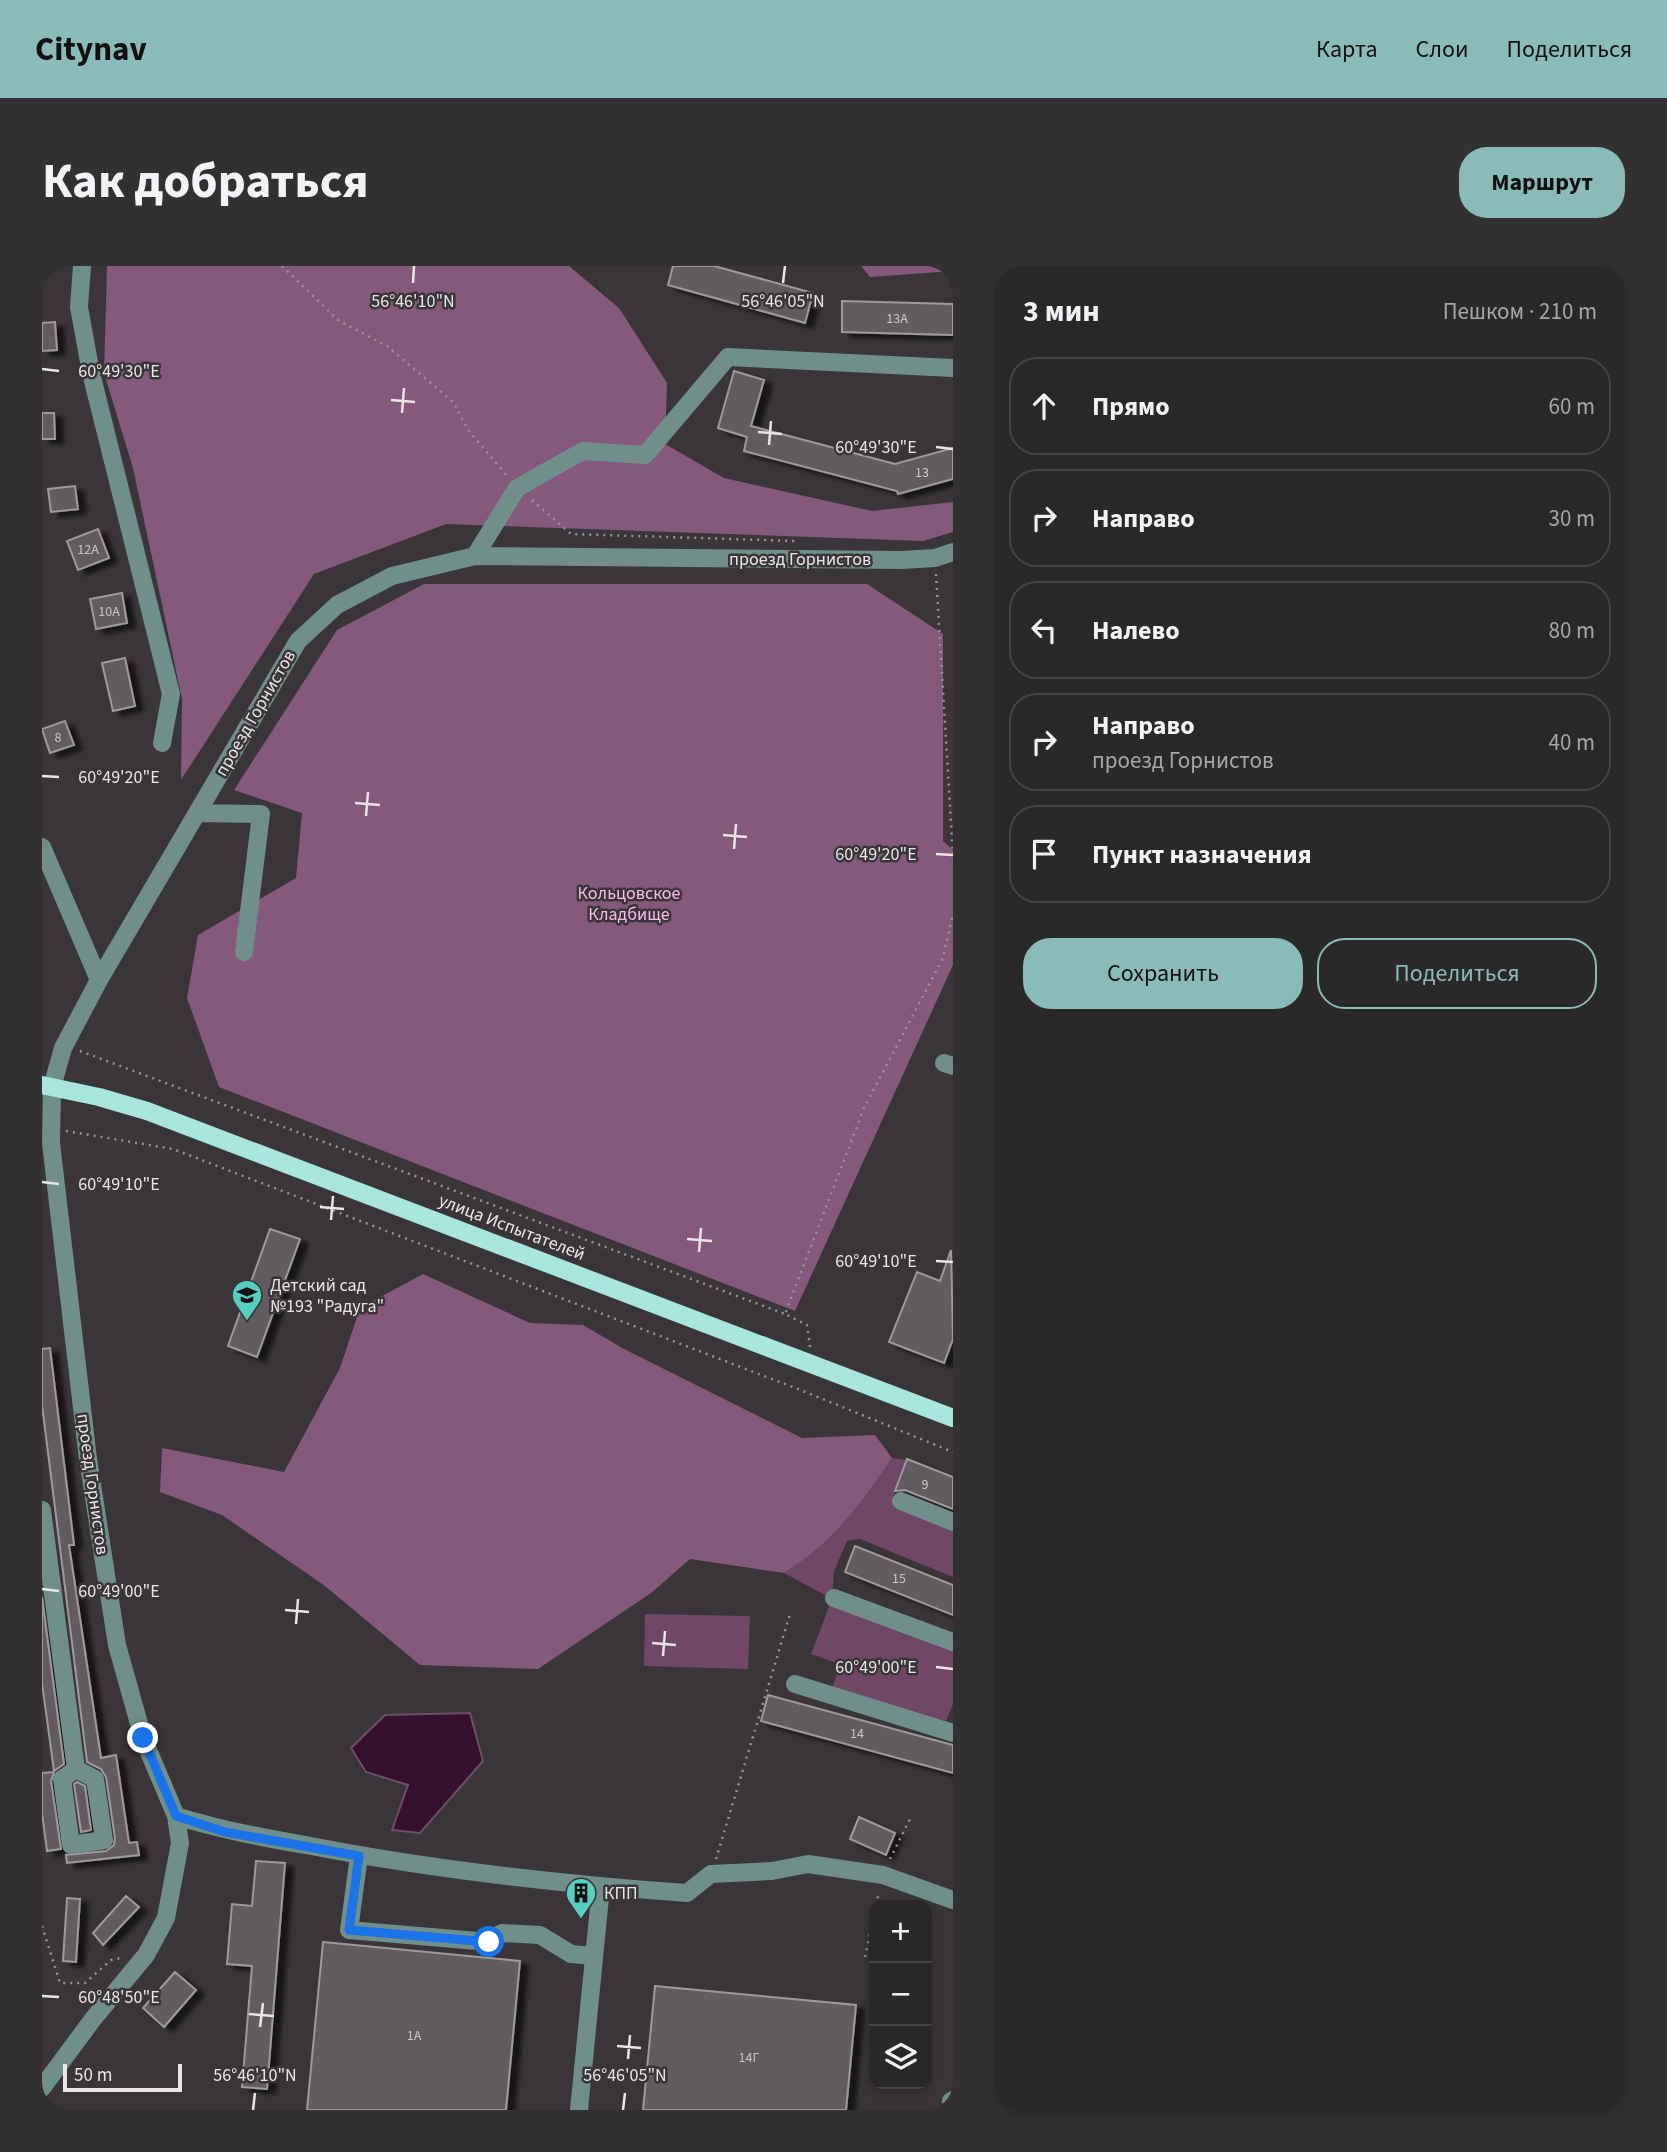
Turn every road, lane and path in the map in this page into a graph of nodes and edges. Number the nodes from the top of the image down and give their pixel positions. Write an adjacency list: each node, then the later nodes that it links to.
1 (82, 266): 9 (street)
2 (282, 266): 4 (path)
3 (953, 368): 4 (street)
4 (517, 488): 5 (path); 7 (street)
5 (809, 541)
6 (953, 552): 8 (street, проезд Горнистов)
7 (475, 556): 8 (street, проезд Горнистов); 10 (street, проезд Горнистов)
8 (935, 558): 12 (path)
9 (162, 743)
10 (197, 813): 14 (street); 15 (street, проезд Горнистов)
11 (42, 847): 15 (street)
12 (953, 856)
13 (953, 913): 19 (path)
14 (244, 951)
15 (99, 980): 16 (street, проезд Горнистов)
16 (63, 1048): 17 (street, проезд Горнистов); 19 (path)
17 (47, 1086): 18 (street, проезд Горнистов); 20 (main road, улица Испытателей)
18 (48, 1139): 22 (path); 32 (street, проезд Горнистов)
19 (785, 1314): 20 (path)
20 (806, 1362): 21 (main road, улица Испытателей)
21 (953, 1418)
22 (953, 1452)
23 (901, 1501): 25 (street)
24 (42, 1510): 31 (street)
25 (953, 1522)
26 (834, 1598): 28 (street)
27 (790, 1614): 34 (path)
28 (953, 1643)
29 (795, 1684): 30 (street)
30 (953, 1733)
31 (76, 1769)
32 (176, 1816): 33 (street); 39 (street, проезд Горнистов)
33 (359, 1856): 35 (street); 40 (street)
34 (711, 1874): 35 (street); 36 (street)
35 (601, 1887): 40 (street)
36 (953, 1900)
37 (42, 1926): 39 (path)
38 (869, 1938): 41 (path)
39 (146, 1955): 42 (street, проезд Горнистов)
40 (594, 1956): 43 (street)
41 (865, 1957)
42 (42, 2088)
43 (579, 2110)

